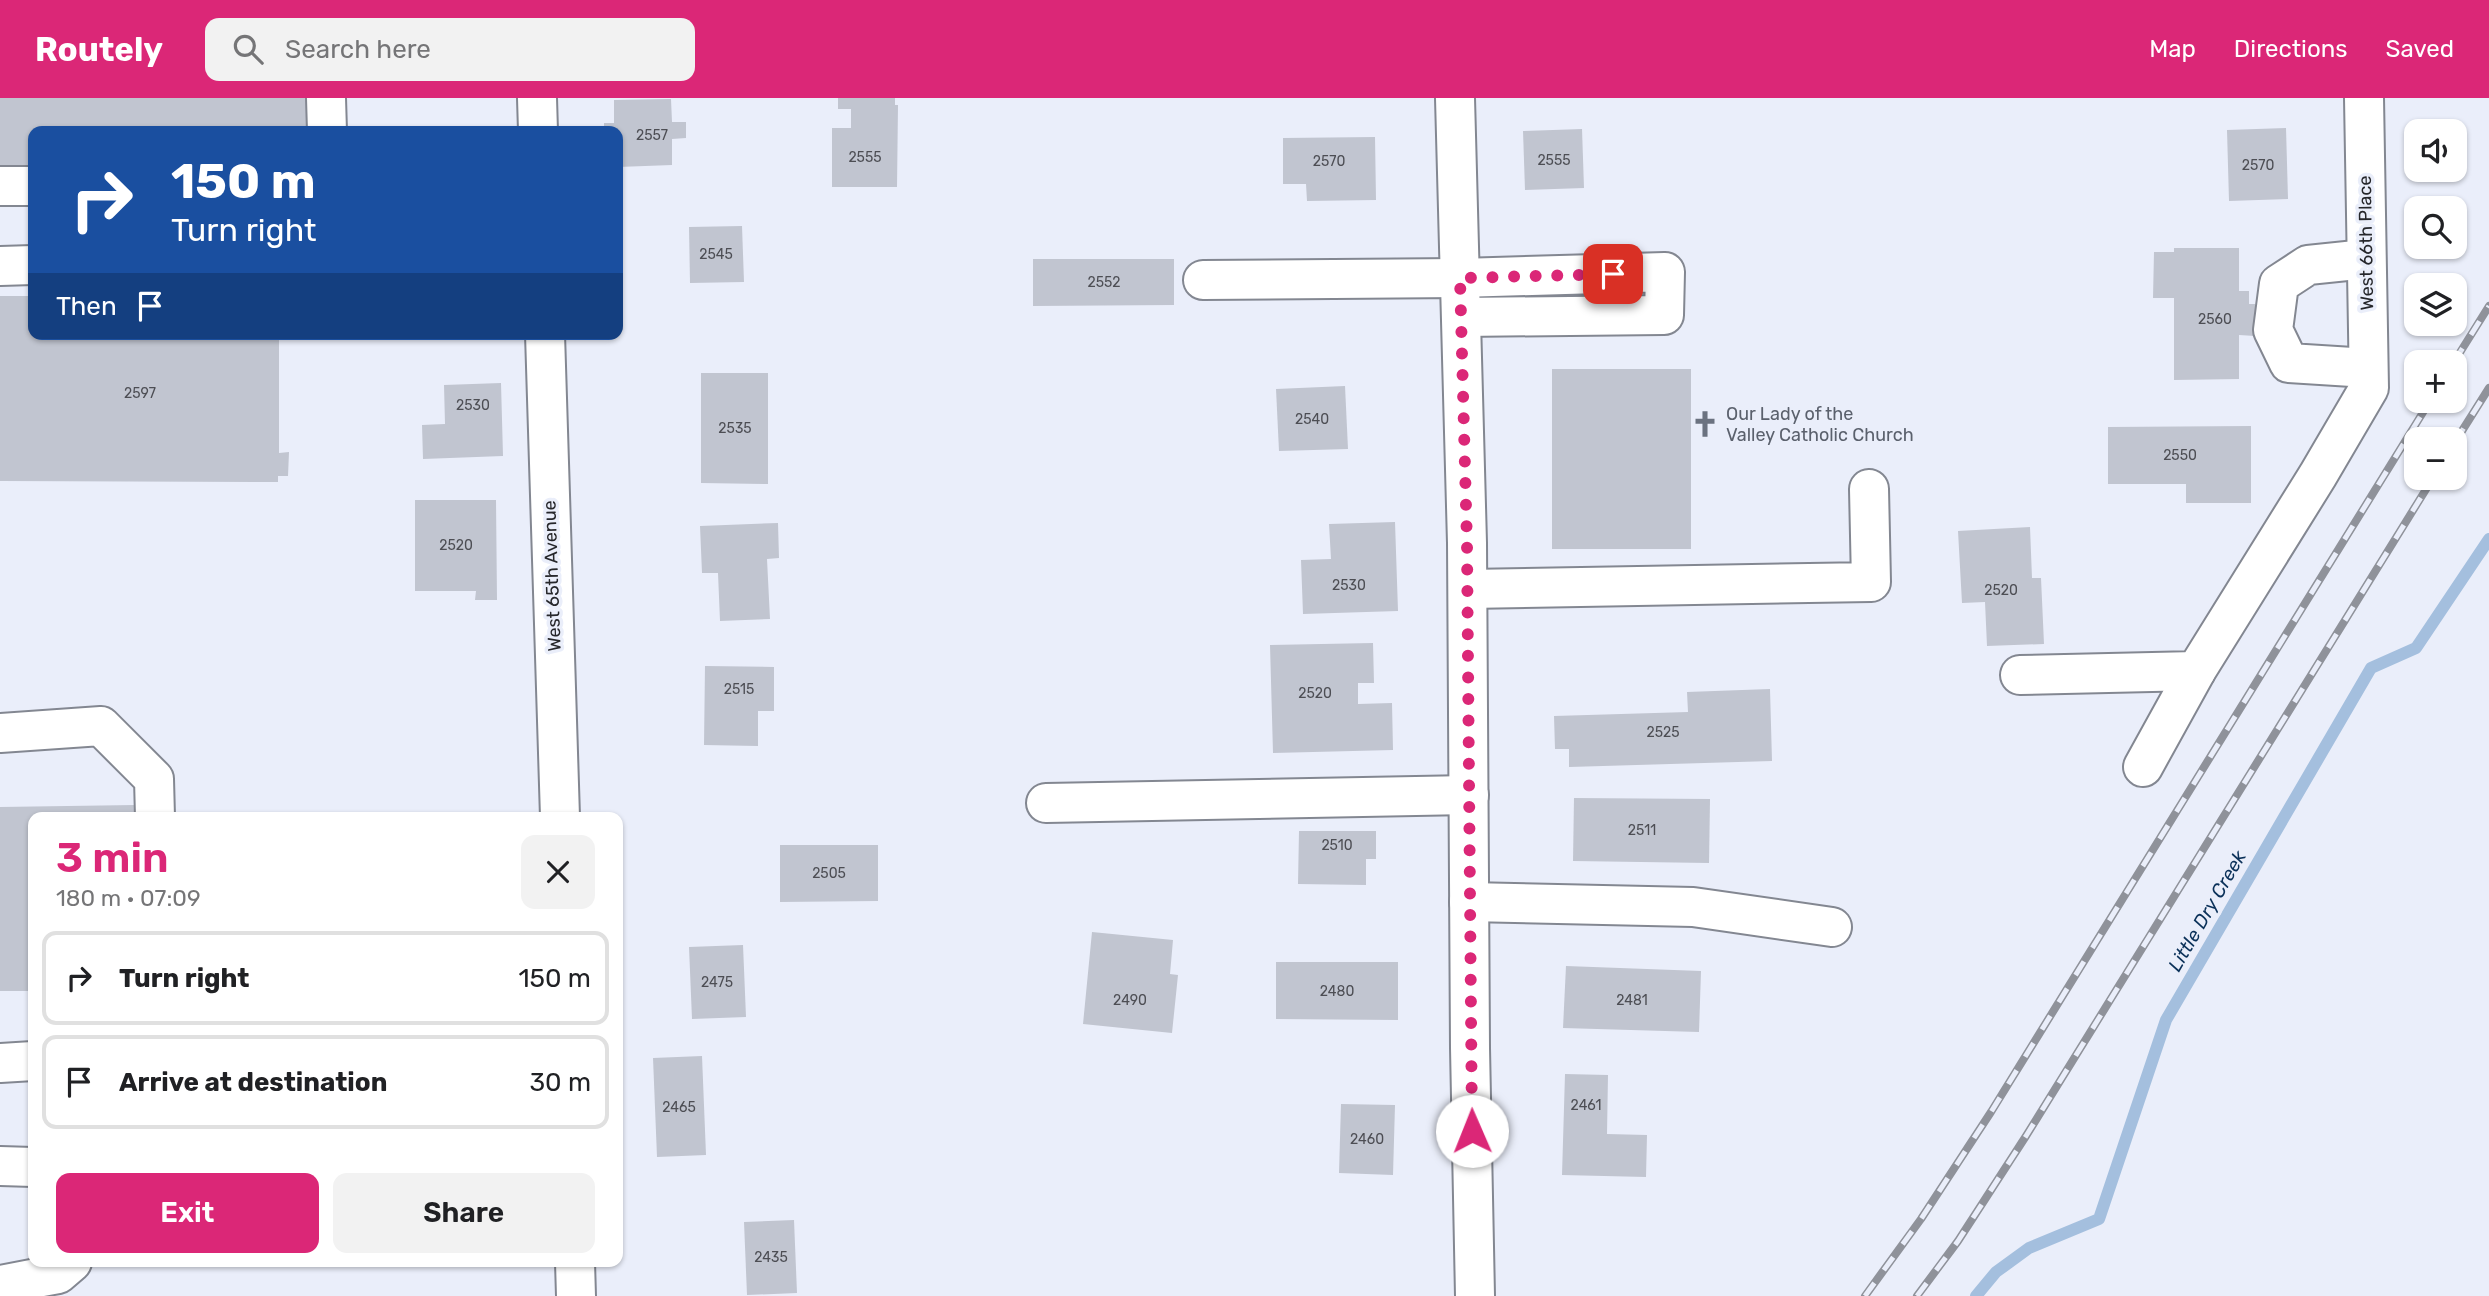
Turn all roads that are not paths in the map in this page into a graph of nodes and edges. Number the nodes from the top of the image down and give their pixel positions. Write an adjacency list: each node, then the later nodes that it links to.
1 (326, 98): 5 (street)
2 (537, 98): 6 (street)
3 (1455, 98): 13 (street)
4 (2364, 98): 9 (street, West 66th Place)
5 (327, 126)
6 (538, 126)
7 (0, 186): 8 (street)
8 (28, 186)
9 (2367, 259): 18 (street, West 66th Place); 18 (street)
10 (28, 265): 11 (street)
11 (0, 266)
12 (1510, 276): 13 (street); 16 (street); 16 (street)
13 (1460, 278): 14 (street); 15 (street)
14 (1203, 280)
15 (1462, 317): 16 (street); 20 (street)
16 (1512, 317)
17 (545, 340): 28 (street, West 65th Avenue)
18 (2369, 378): 21 (street)
19 (1868, 489): 20 (street)
20 (1468, 589): 25 (street)
21 (2196, 671): 22 (street); 24 (street)
22 (2020, 675)
23 (0, 733): 27 (street)
24 (2143, 767)
25 (1469, 794): 26 (street); 29 (street)
26 (1046, 803)
27 (155, 812)
28 (560, 812)
29 (1469, 902): 30 (street); 39 (street)
30 (1832, 927)
31 (28, 1061): 32 (street)
32 (0, 1063)
33 (0, 1166): 34 (street)
34 (28, 1167)
35 (66, 1267): 37 (street)
36 (575, 1267): 38 (street)
37 (0, 1285)
38 (576, 1296)
39 (1475, 1296)

